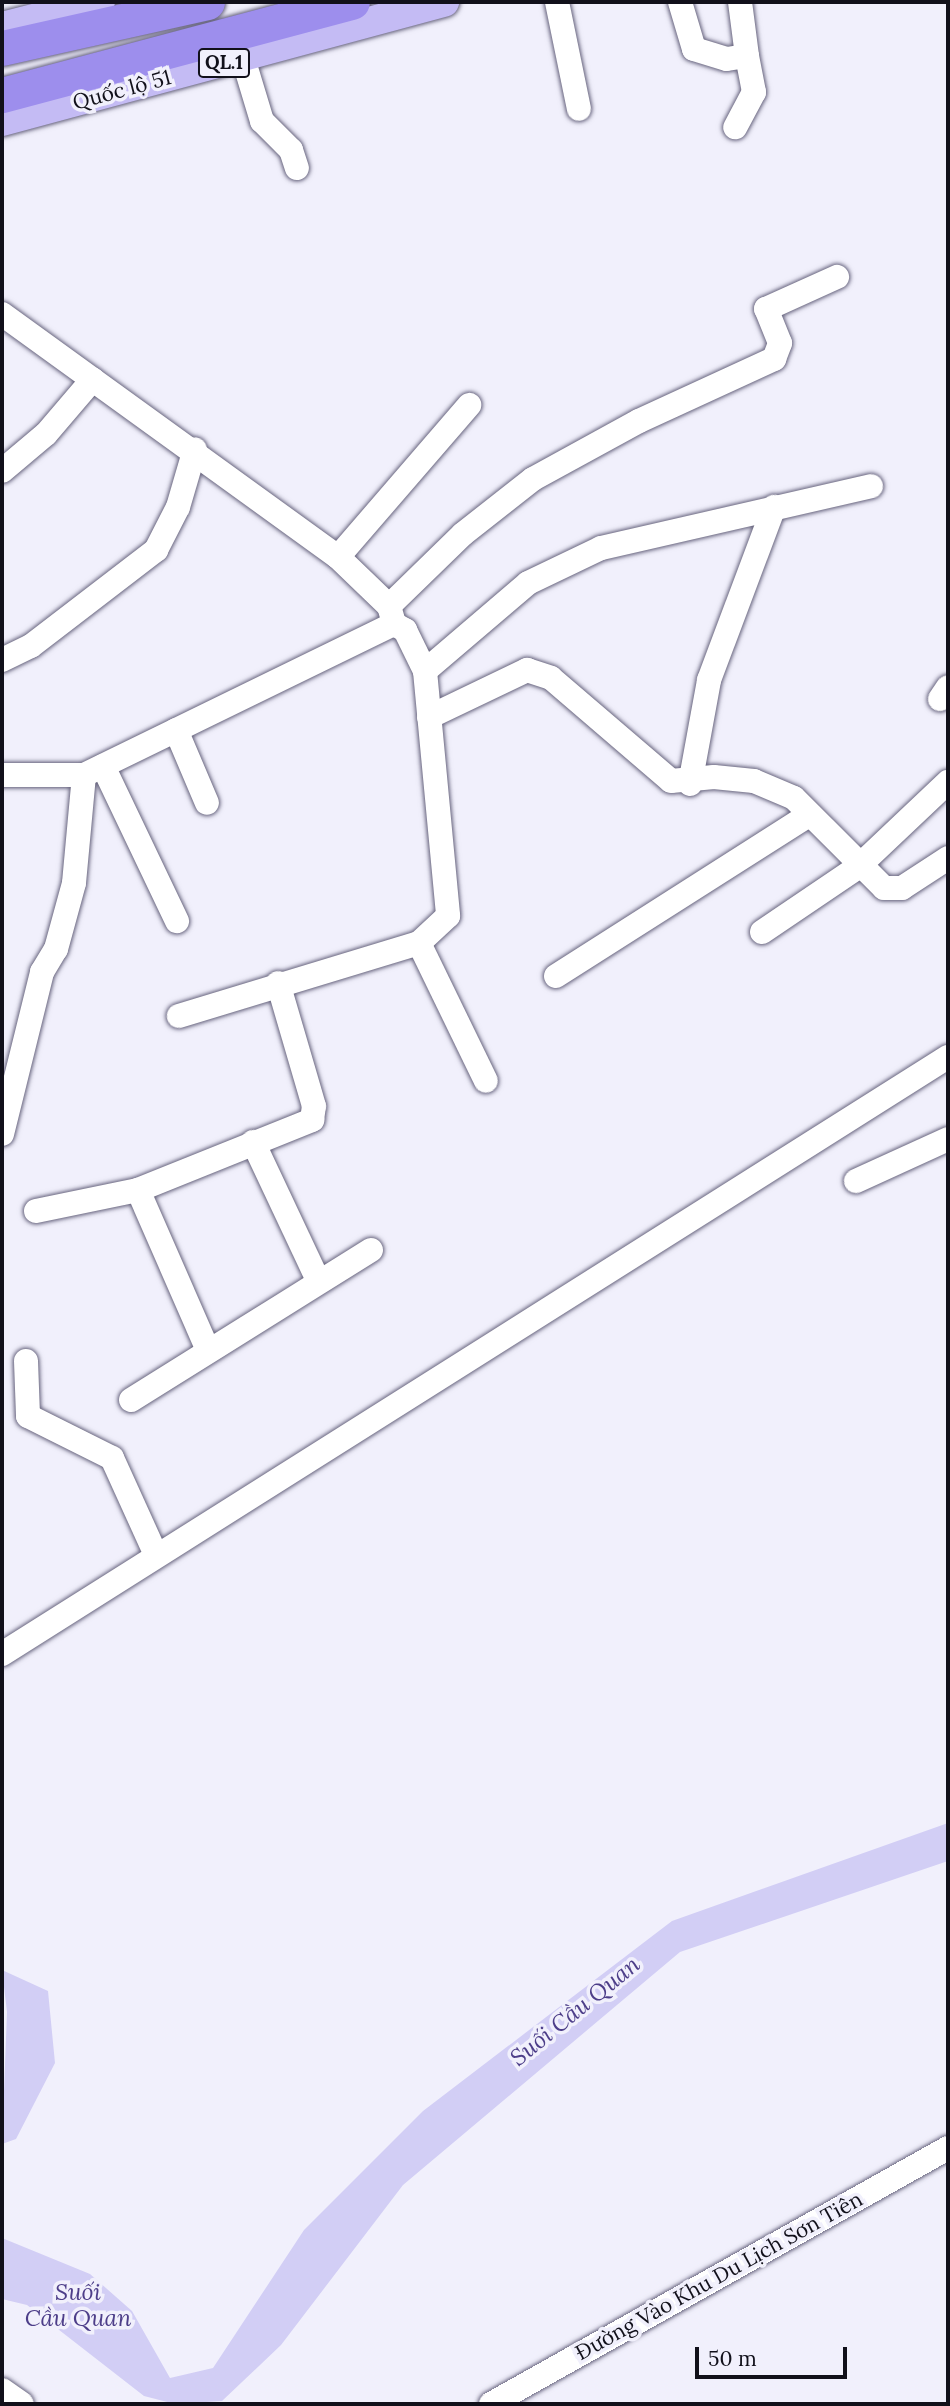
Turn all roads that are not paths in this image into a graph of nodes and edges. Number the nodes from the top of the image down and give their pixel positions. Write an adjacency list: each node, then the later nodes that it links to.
1 (100, 2): 8 (main road)
2 (352, 2): 11 (highway, Quốc lộ 51 / QL.1)
3 (444, 2): 10 (main road, Quốc lộ 51 / QL.1)
4 (557, 2): 12 (street)
5 (680, 2): 9 (street)
6 (740, 2): 9 (street)
7 (186, 4): 8 (highway)
8 (27, 24)
9 (747, 56): 14 (street)
10 (243, 58): 13 (main road, Quốc lộ 51 / QL.1); 15 (street)
11 (2, 95)
12 (579, 109)
13 (2, 121)
14 (735, 127)
15 (297, 168)
16 (837, 277): 25 (street)
17 (2, 314): 18 (street)
18 (93, 379): 20 (street); 21 (street)
19 (469, 405): 24 (street)
20 (195, 449): 24 (street); 26 (street)
21 (2, 471)
22 (871, 486): 23 (street)
23 (774, 507): 27 (street); 33 (street)
24 (338, 557): 25 (street)
25 (391, 615): 27 (street); 29 (street)
26 (2, 660)
27 (425, 671): 28 (street)
28 (429, 717): 33 (street); 40 (street)
29 (176, 730): 30 (street); 34 (street)
30 (93, 771): 31 (street); 38 (street); 46 (street)
31 (2, 775)
32 (948, 782): 37 (street)
33 (690, 784): 35 (street)
34 (207, 803)
35 (809, 815): 37 (street); 41 (street)
36 (948, 858): 37 (street)
37 (858, 867): 39 (street)
38 (177, 921)
39 (762, 932)
40 (419, 943): 42 (street); 45 (street)
41 (556, 976)
42 (278, 983): 43 (street); 48 (street)
43 (179, 1016)
44 (948, 1057): 57 (street)
45 (486, 1082)
46 (2, 1134)
47 (948, 1139): 49 (street)
48 (253, 1142): 50 (street); 53 (street)
49 (856, 1181)
50 (138, 1189): 51 (street); 54 (street)
51 (36, 1211)
52 (371, 1250): 53 (street)
53 (318, 1280): 54 (street)
54 (208, 1350): 56 (street)
55 (26, 1361): 57 (street)
56 (131, 1400)
57 (156, 1555): 58 (street)
58 (2, 1654)
59 (948, 2148): 61 (street, Đường Vào Khu Du Lịch Sơn Tiên)
60 (2, 2390): 62 (street)
61 (497, 2403)
62 (22, 2404)

